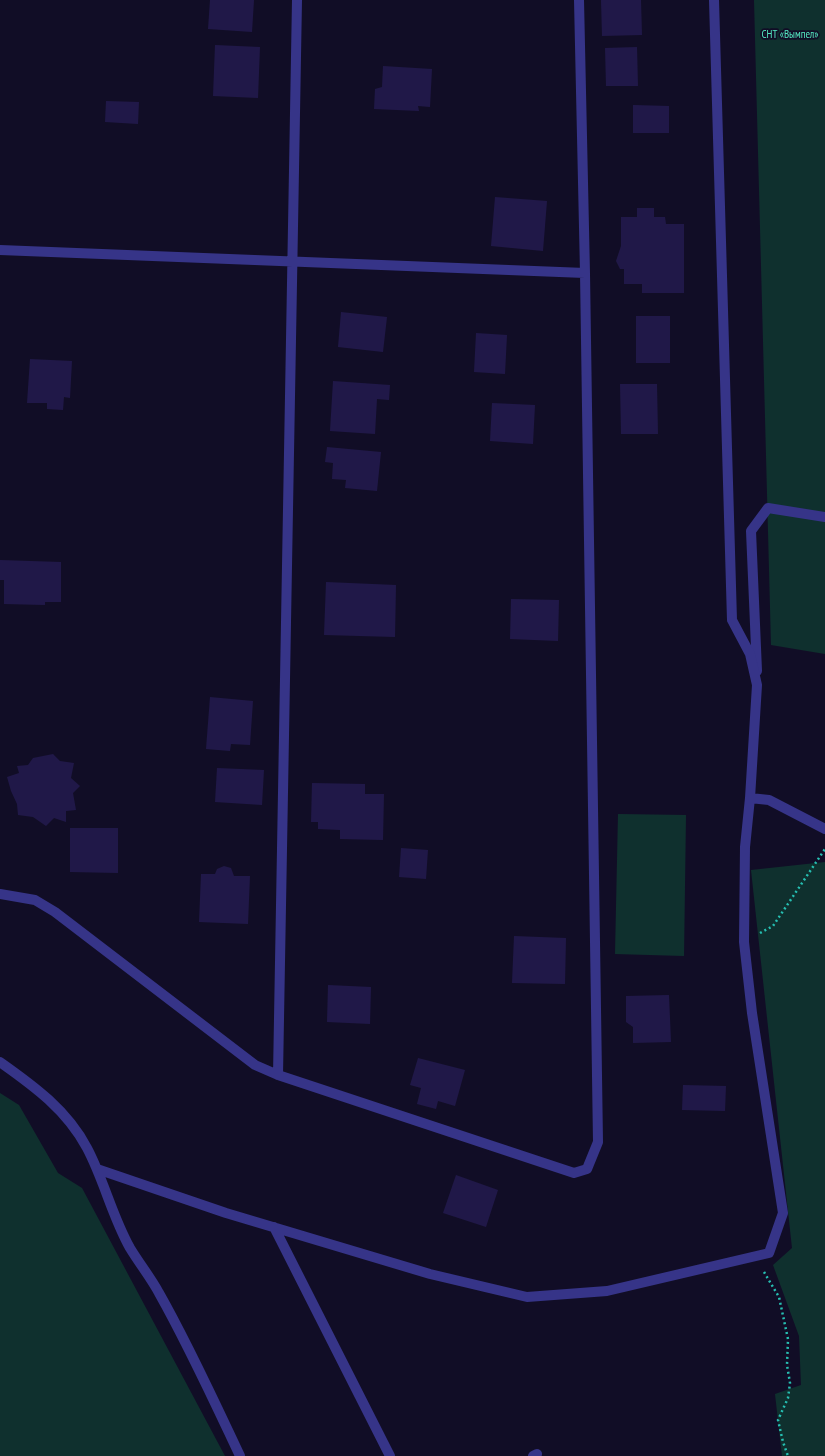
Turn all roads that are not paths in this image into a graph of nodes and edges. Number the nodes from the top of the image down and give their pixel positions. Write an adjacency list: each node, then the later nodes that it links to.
1 (297, 0): 5 (street)
2 (579, 0): 6 (street)
3 (714, 0): 8 (street)
4 (0, 250): 5 (street)
5 (293, 262): 6 (street); 13 (street)
6 (585, 273): 13 (street)
7 (825, 517): 8 (street)
8 (757, 685): 9 (street)
9 (750, 798): 10 (street); 15 (street)
10 (825, 829)
11 (0, 894): 13 (street)
12 (0, 1062): 14 (street)
13 (278, 1075)
14 (97, 1169): 15 (street); 16 (street)
15 (274, 1227): 17 (street)
16 (240, 1456)
17 (390, 1456)

